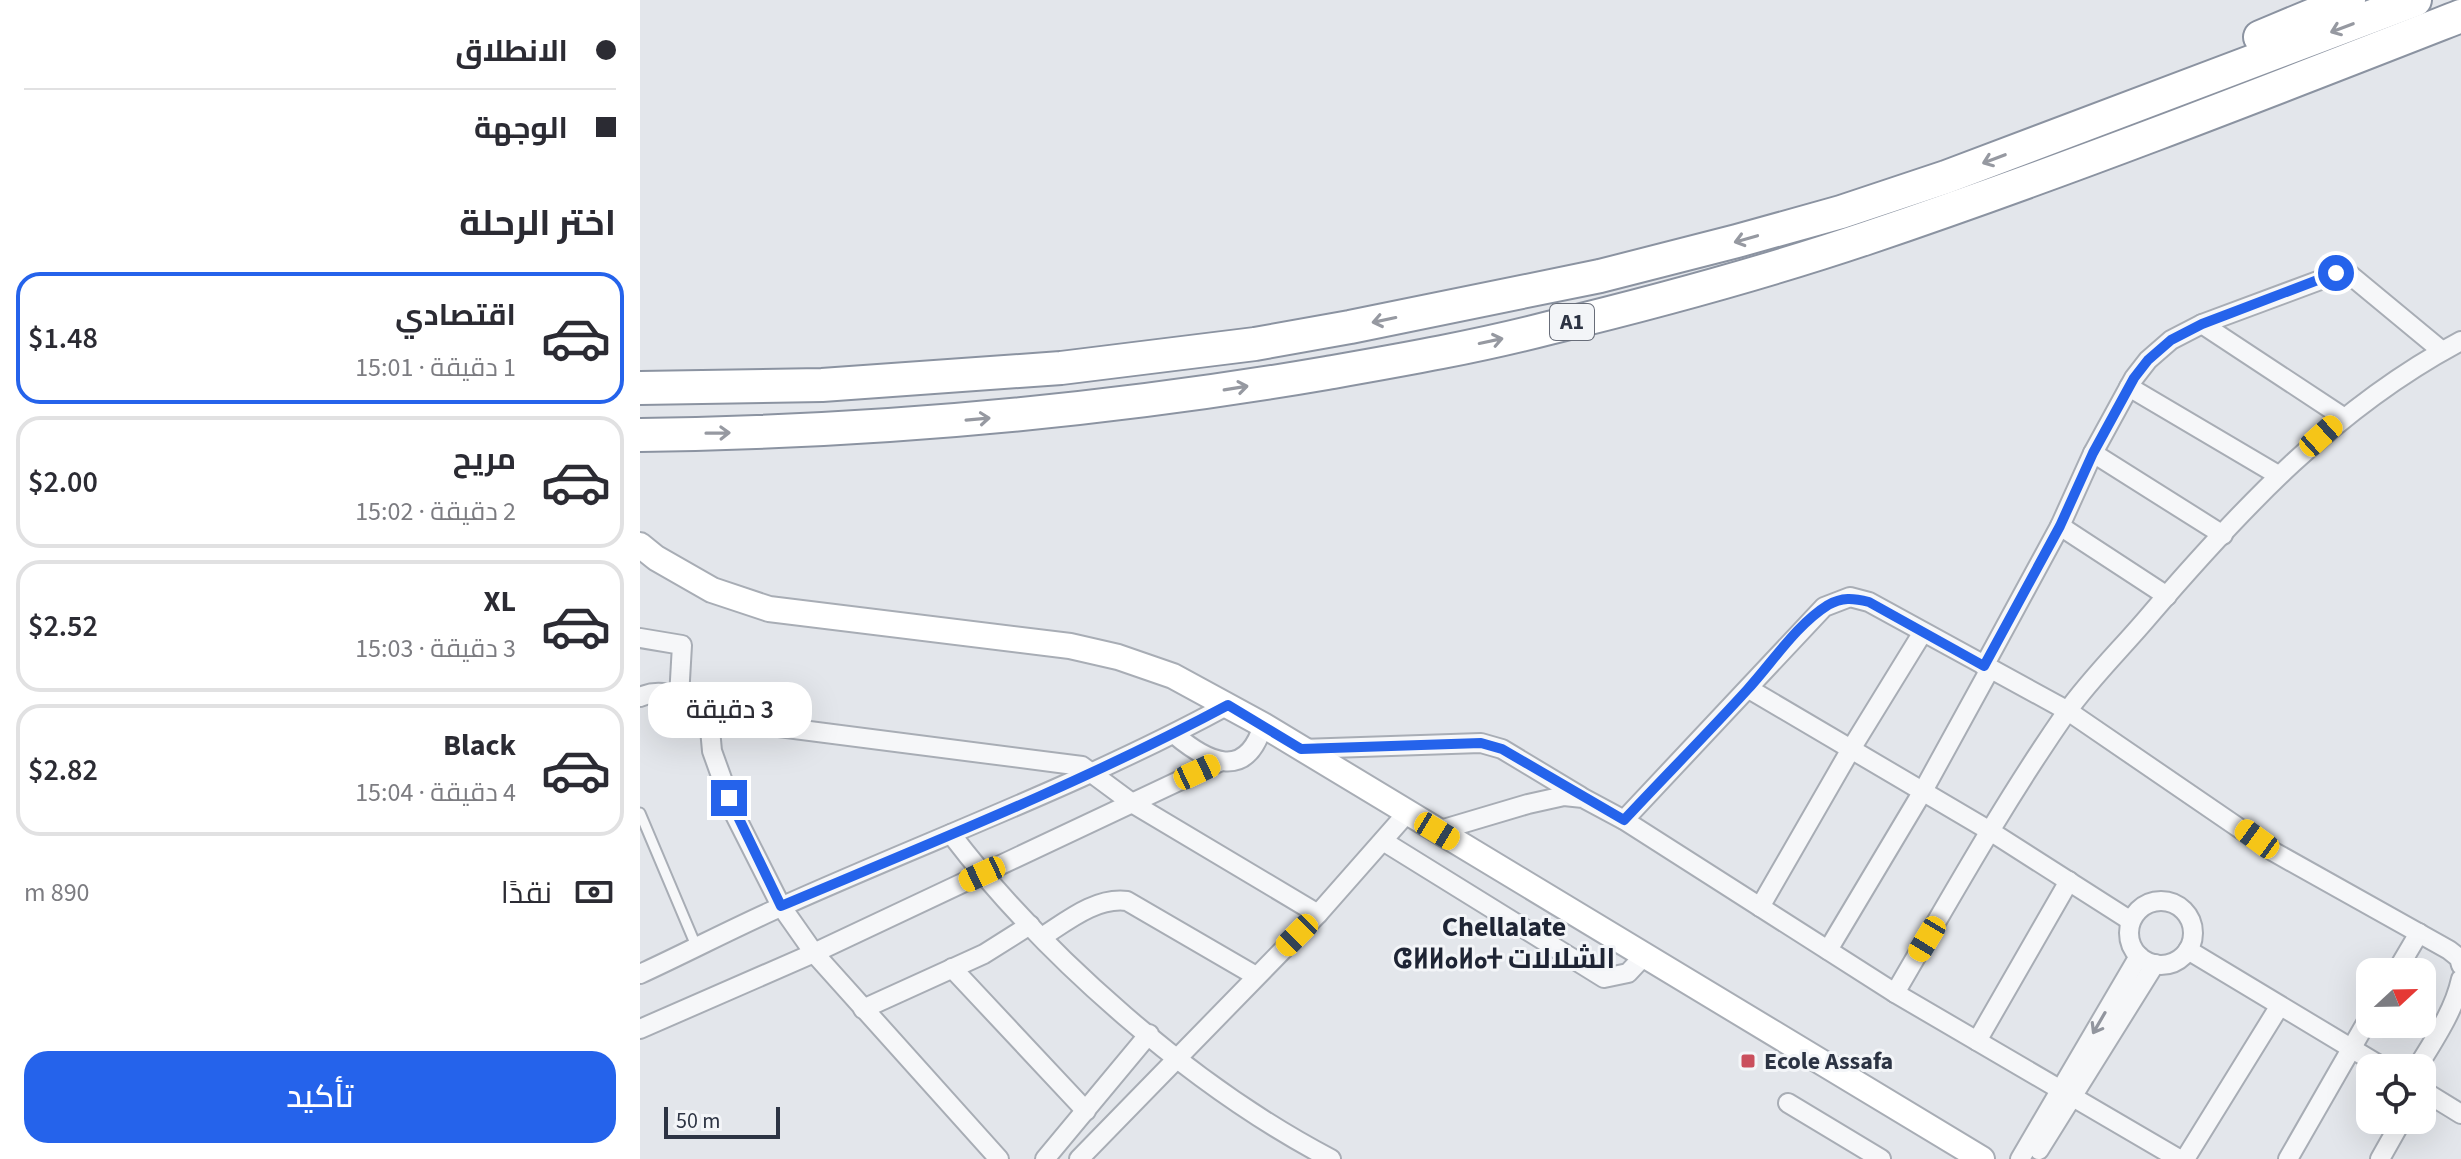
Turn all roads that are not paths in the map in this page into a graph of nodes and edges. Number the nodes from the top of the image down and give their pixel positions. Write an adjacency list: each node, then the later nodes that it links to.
1 (2349, 0): 4 (highway)
2 (2415, 0): 4 (highway, A1, one-way to 4)
3 (2461, 16): 11 (highway, A1, one-way to 3)
4 (2036, 143): 9 (highway, A1, one-way to 9)
5 (2202, 324): 7 (street); 8 (street); 10 (street)
6 (2461, 341): 7 (street)
7 (2442, 351): 10 (street)
8 (2129, 387): 12 (street); 13 (street)
9 (640, 388)
10 (2343, 417): 13 (street)
11 (640, 435)
12 (2093, 453): 14 (street); 15 (street)
13 (2278, 475): 15 (street)
14 (2060, 526): 17 (street); 20 (street)
15 (2223, 535): 17 (street)
16 (640, 545): 24 (street)
17 (2167, 596): 25 (street)
18 (1923, 632): 20 (street); 21 (street); 30 (street)
19 (640, 638): 23 (street)
20 (1987, 667): 25 (street); 33 (street)
21 (1749, 689): 30 (street); 38 (street)
22 (640, 697): 23 (street)
23 (679, 697): 26 (street)
24 (1228, 705): 27 (street); 28 (street)
25 (2068, 711): 40 (street); 50 (street)
26 (709, 718): 32 (street); 45 (street)
27 (1263, 725): 29 (street); 31 (street)
28 (1174, 734): 31 (street); 32 (street)
29 (1301, 749): 34 (street); 37 (street)
30 (1851, 749): 33 (street); 46 (street)
31 (1219, 762): 35 (street)
32 (1088, 773): 35 (street); 41 (street)
33 (1923, 791): 40 (street); 52 (street)
34 (1583, 798): 38 (street); 39 (street)
35 (1132, 803): 43 (street); 47 (street)
36 (640, 813): 51 (lane)
37 (1407, 813): 39 (street); 42 (street)
38 (1624, 820): 46 (street)
39 (1437, 831): 55 (street)
40 (1990, 831): 44 (street); 63 (street)
41 (951, 834): 43 (street); 45 (street)
42 (1383, 841): 47 (street); 55 (street)
43 (982, 874): 49 (street); 54 (street)
44 (2069, 881): 48 (street); 69 (street)
45 (781, 906): 51 (street); 54 (street)
46 (1760, 907): 52 (street)
47 (1318, 914): 61 (street)
48 (2131, 921): 53 (street); 57 (street)
49 (1036, 931): 59 (street); 61 (street); 67 (street)
50 (2419, 933): 56 (street); 58 (street)
51 (697, 948): 60 (street)
52 (1828, 950): 63 (street)
53 (2188, 950): 57 (street); 64 (street)
54 (814, 953): 65 (street); 66 (street)
55 (1643, 957): 85 (street)
56 (2404, 958)
57 (2147, 960): 74 (street)
58 (2461, 965)
59 (952, 968): 65 (street); 77 (street)
60 (640, 974)
61 (1256, 976): 73 (street)
62 (2461, 979): 72 (street)
63 (1895, 993): 69 (street)
64 (2279, 1007): 70 (street); 88 (street)
65 (863, 1009): 81 (street)
66 (640, 1029)
67 (1149, 1034): 73 (street); 77 (street)
68 (2357, 1038): 70 (street)
69 (1977, 1041): 74 (street)
70 (2350, 1050): 71 (street); 89 (street)
71 (2358, 1054)
72 (2426, 1054)
73 (1176, 1058): 80 (street); 83 (street)
74 (2066, 1094): 86 (street); 87 (street); 88 (street)
75 (2436, 1099): 78 (street)
76 (1788, 1103): 84 (street)
77 (1086, 1111): 82 (street)
78 (2461, 1114)
79 (2394, 1134): 90 (street)
80 (1326, 1158)
81 (999, 1159)
82 (1045, 1159)
83 (1079, 1159)
84 (1881, 1159)
85 (1982, 1159)
86 (2020, 1159)
87 (2033, 1159)
88 (2182, 1159)
89 (2288, 1159)
90 (2380, 1159)

